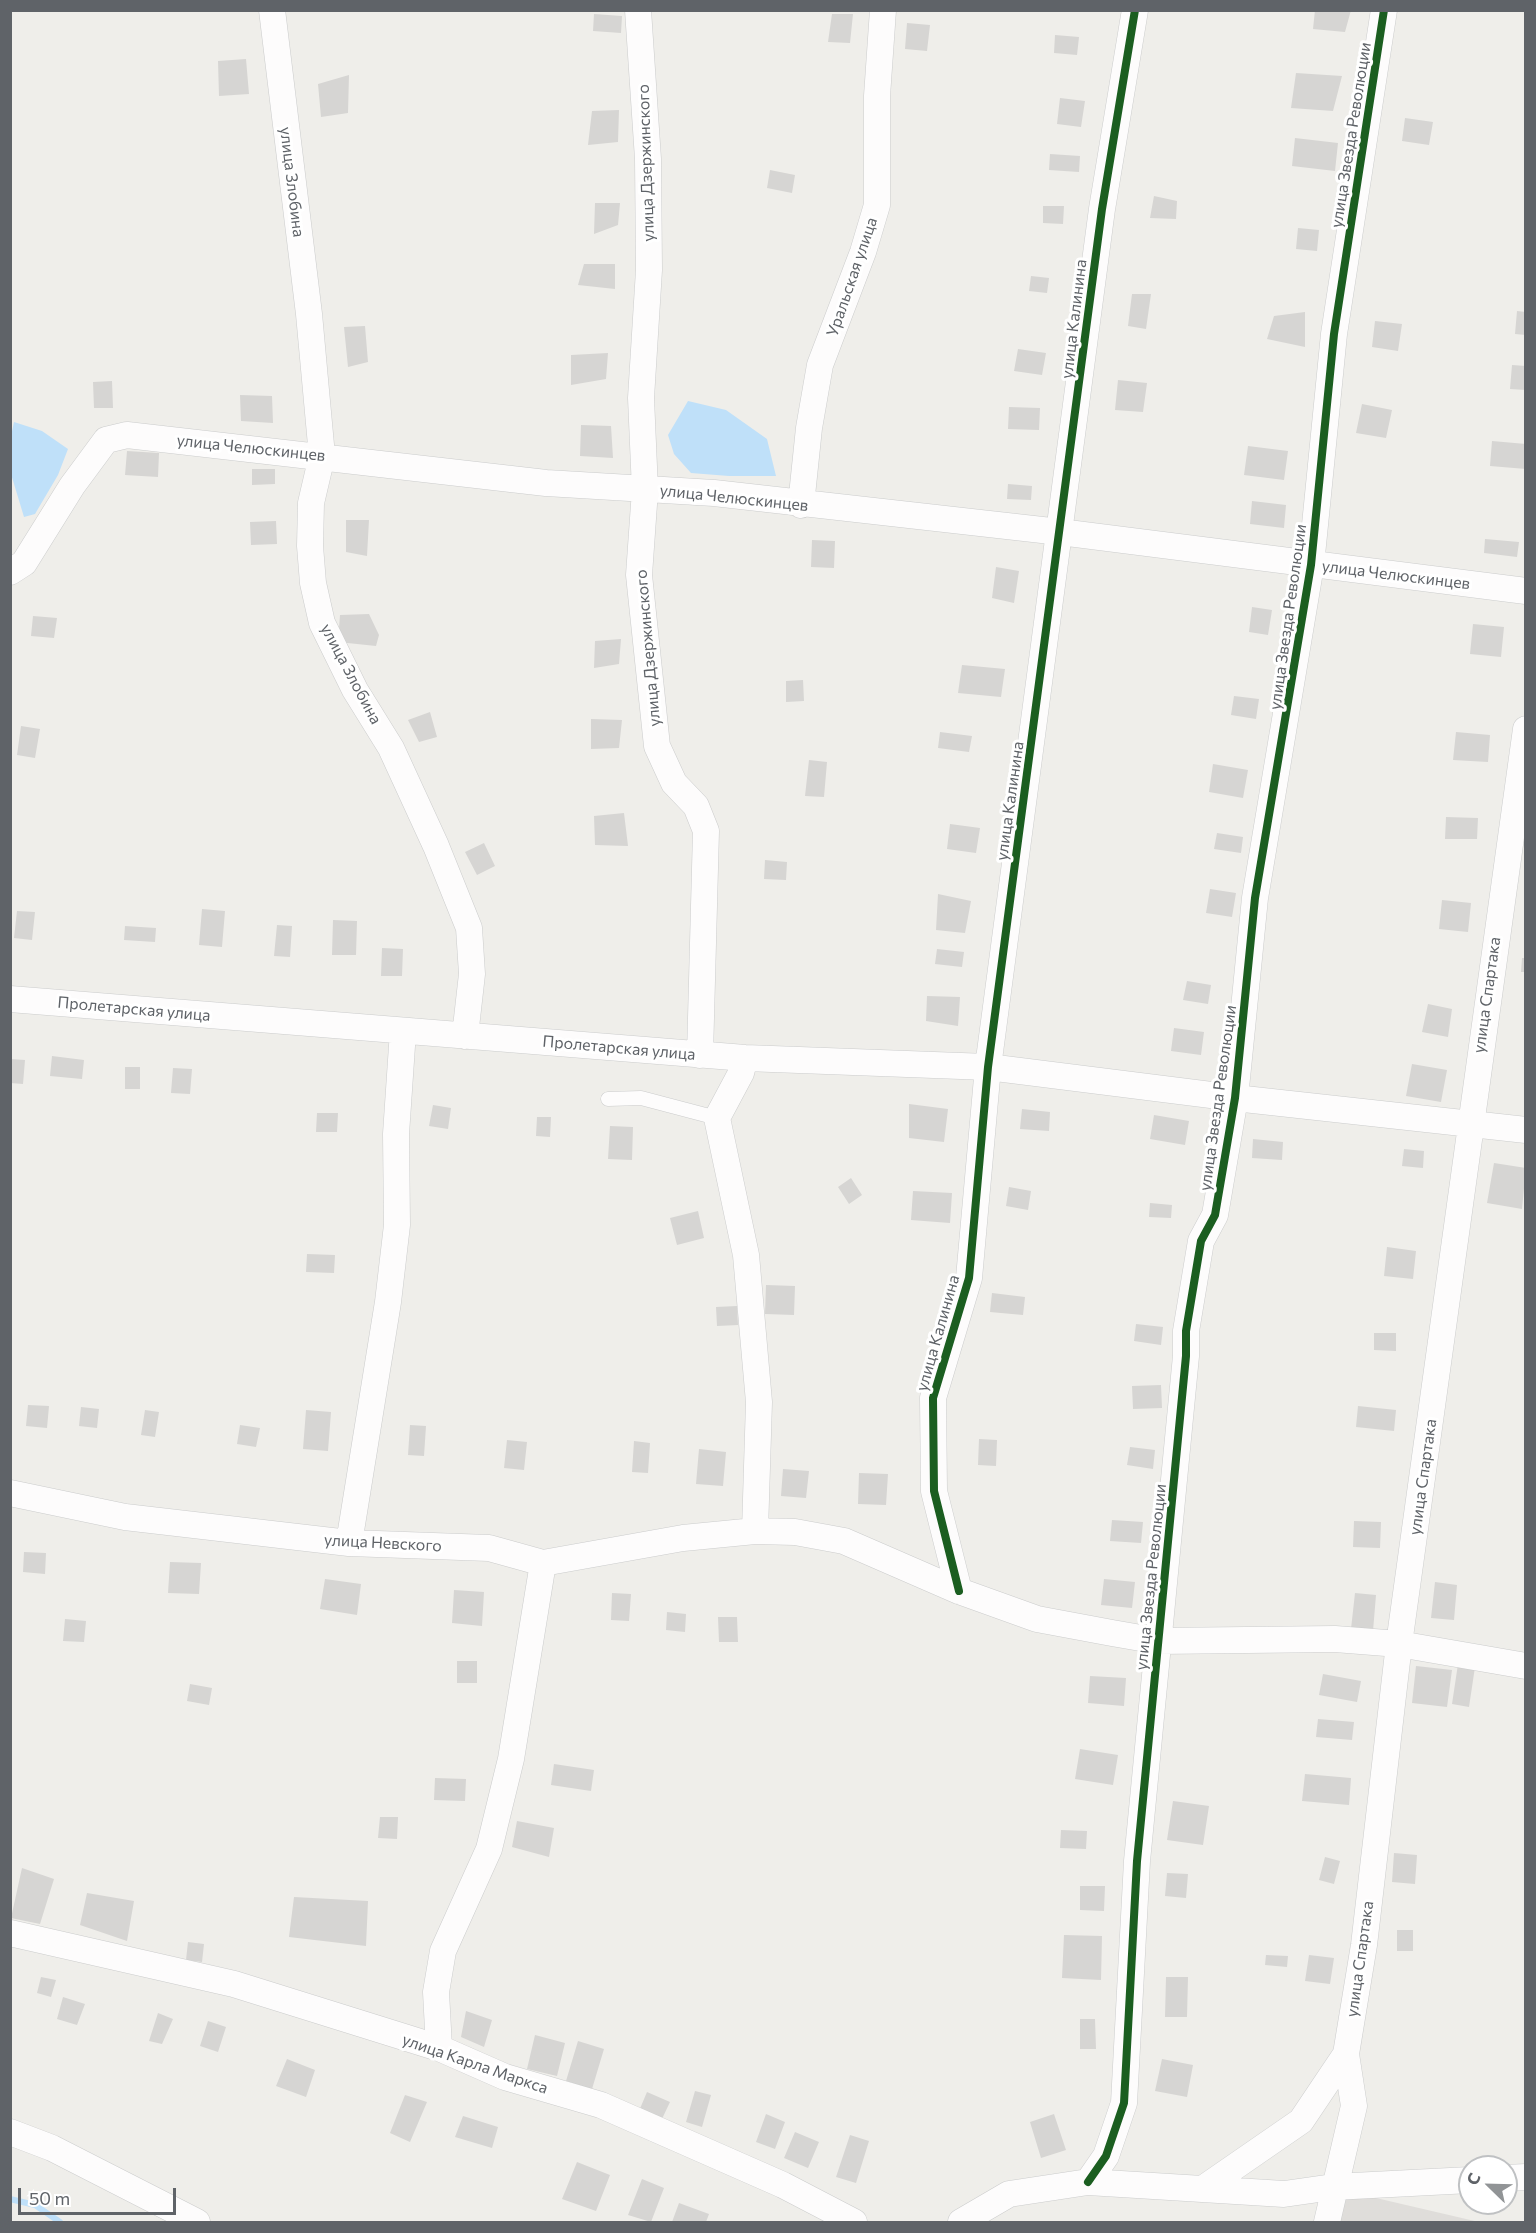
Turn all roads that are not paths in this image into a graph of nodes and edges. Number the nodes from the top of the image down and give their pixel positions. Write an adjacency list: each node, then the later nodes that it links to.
1 (272, 10): 6 (street, улица Злобина)
2 (638, 10): 7 (street, улица Дзержинского)
3 (883, 10): 8 (street, Уральская улица)
4 (1135, 10): 9 (street, улица Калинина)
5 (1384, 10): 10 (street, улица Звезда Революции)
6 (322, 456): 7 (street, улица Челюскинцев); 11 (street, улица Челюскинцев); 16 (street, улица Злобина)
7 (645, 490): 8 (street, улица Челюскинцев); 17 (street, улица Дзержинского)
8 (801, 505): 9 (street, улица Челюскинцев)
9 (1060, 532): 10 (street, улица Челюскинцев); 19 (street, улица Калинина)
10 (1311, 565): 12 (street, улица Челюскинцев); 20 (street, улица Звезда Революции)
11 (10, 572)
12 (1526, 591)
13 (1526, 729): 23 (street, улица Спартака)
14 (10, 999): 15 (street, Пролетарская улица)
15 (403, 1031): 16 (street, Пролетарская улица); 27 (street)
16 (465, 1036): 17 (street, Пролетарская улица)
17 (700, 1055): 18 (street, Пролетарская улица)
18 (745, 1058): 19 (street, Пролетарская улица); 22 (street)
19 (988, 1066): 20 (street, Пролетарская улица); 29 (street, улица Калинина)
20 (1235, 1098): 23 (street, Пролетарская улица); 30 (street, улица Звезда Революции)
21 (608, 1100): 22 (lane)
22 (717, 1118): 26 (street)
23 (1469, 1122): 24 (street, Пролетарская улица); 31 (street, улица Спартака)
24 (1526, 1130)
25 (10, 1492): 27 (street, улица Невского)
26 (755, 1531): 28 (street, улица Невского); 29 (street, улица Невского)
27 (349, 1543): 28 (street, улица Невского)
28 (543, 1563): 34 (street)
29 (959, 1591): 30 (street, улица Невского)
30 (1158, 1641): 31 (street, улица Невского); 38 (street, улица Звезда Революции)
31 (1399, 1644): 32 (street, улица Невского); 35 (street, улица Спартака)
32 (1526, 1666)
33 (10, 1933): 34 (street, улица Карла Маркса)
34 (440, 2048): 42 (street, улица Карла Маркса)
35 (1346, 2054): 39 (street, улица Спартака); 40 (street)
36 (10, 2132): 41 (street)
37 (1458, 2181): 39 (street)
38 (1088, 2182): 40 (street); 43 (street)
39 (1333, 2187): 40 (street); 44 (street, улица Спартака)
40 (1204, 2188)
41 (197, 2223)
42 (854, 2223)
43 (961, 2223)
44 (1327, 2223)

